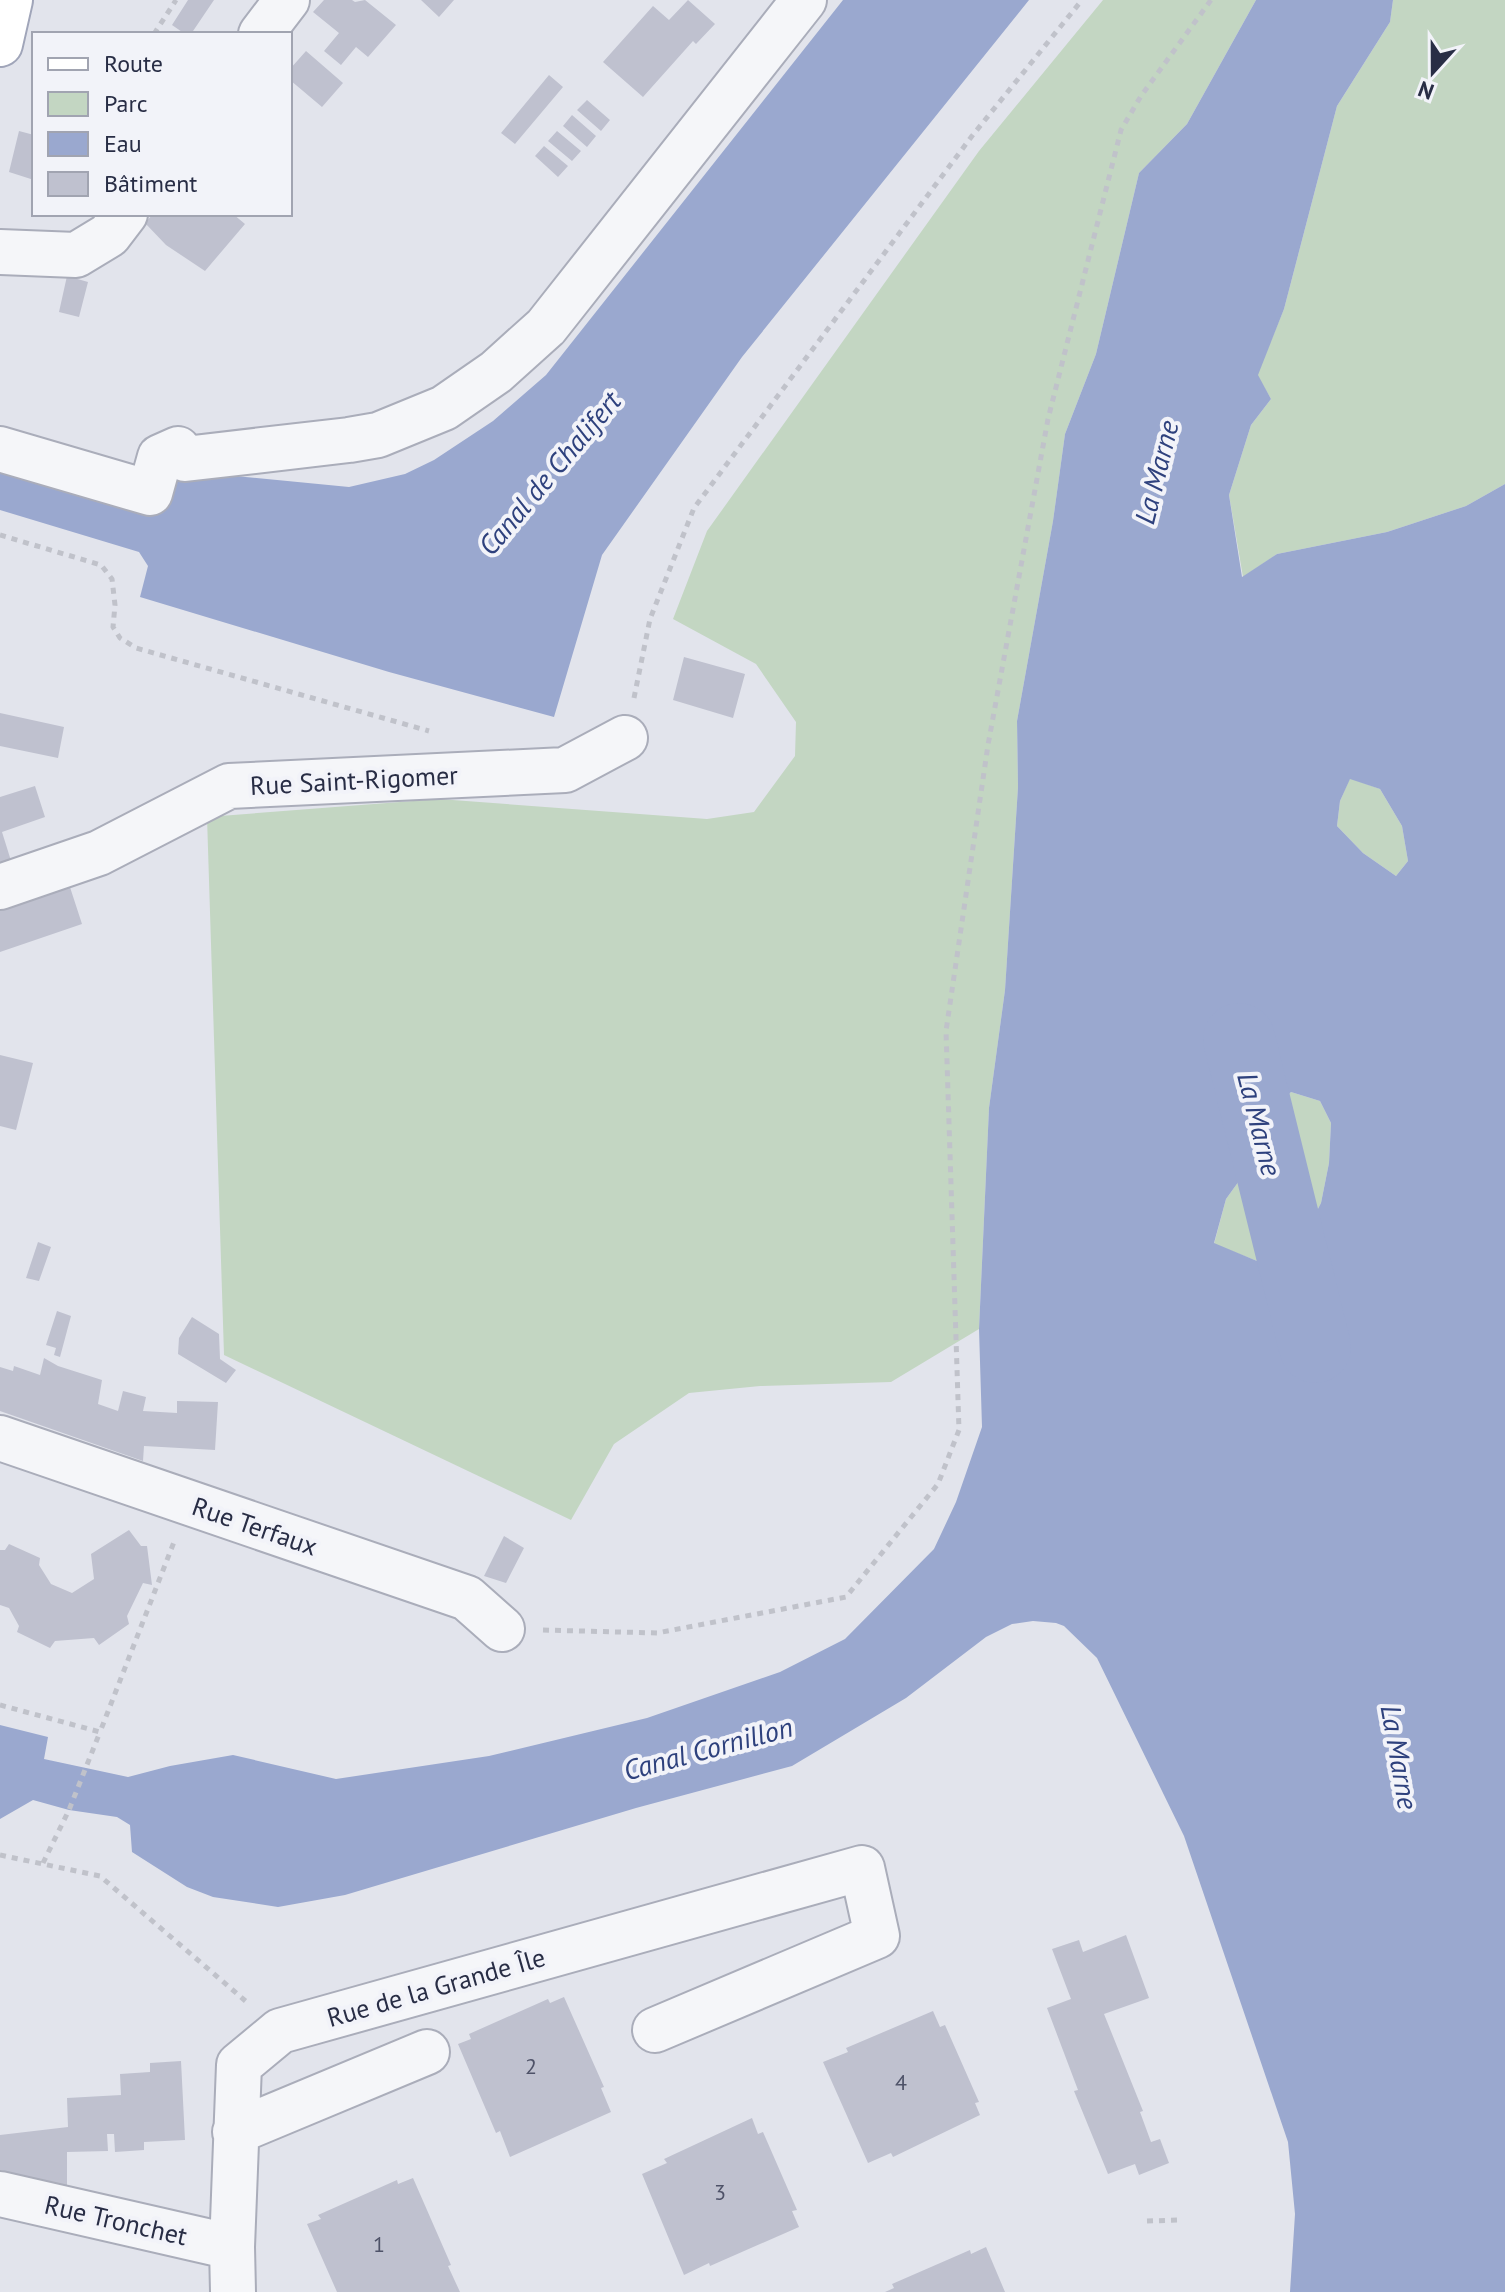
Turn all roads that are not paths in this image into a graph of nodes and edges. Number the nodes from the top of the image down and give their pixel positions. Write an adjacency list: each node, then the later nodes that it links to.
1 (10, 0): 5 (main road)
2 (287, 0): 4 (street)
3 (804, 0): 8 (street)
4 (263, 32)
5 (0, 44)
6 (123, 216): 7 (street)
7 (0, 252)
8 (0, 449)
9 (625, 738): 10 (street, Rue Saint-Rigomer)
10 (0, 887)
11 (0, 1438): 12 (street, Rue Terfaux)
12 (502, 1629)
13 (655, 2030): 15 (street, Rue de la Grande Île)
14 (427, 2052): 15 (street)
15 (235, 2132): 17 (street, Rue de la Grande Île)
16 (0, 2194): 17 (street, Rue Tronchet)
17 (232, 2247): 18 (street, Rue de la Grande Île)
18 (233, 2292)

